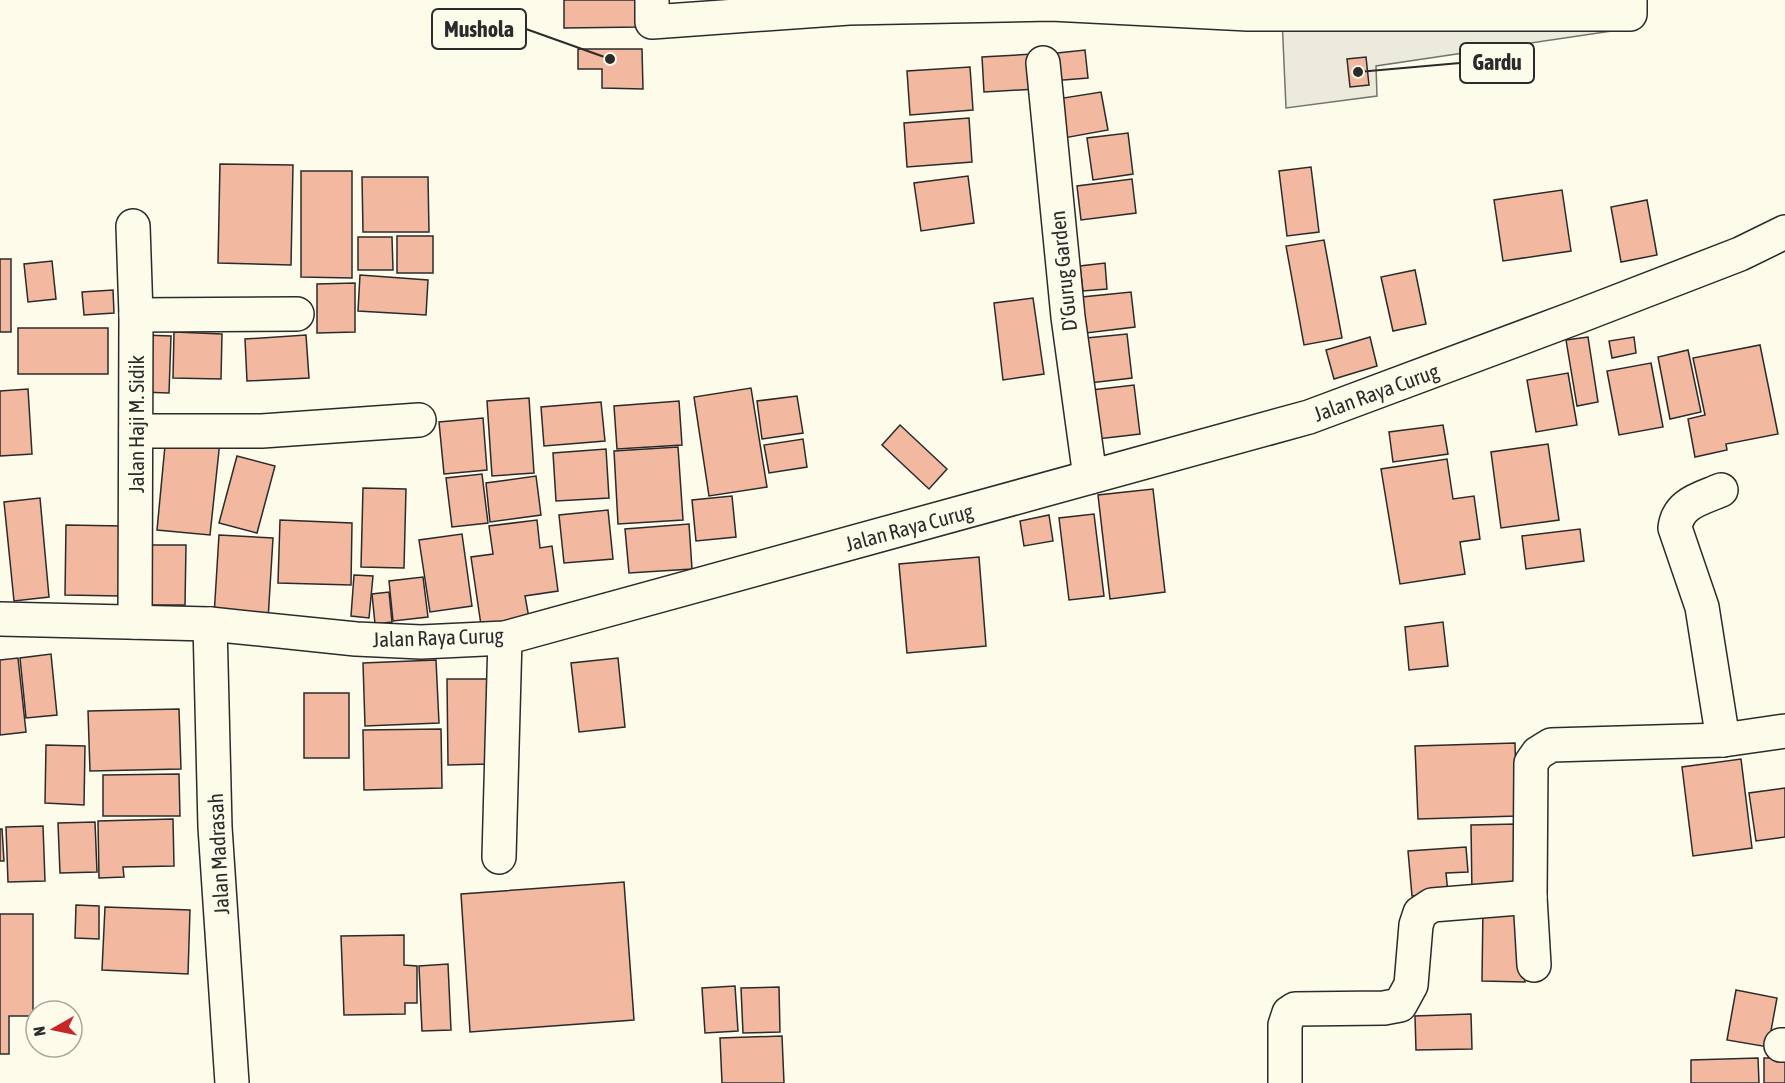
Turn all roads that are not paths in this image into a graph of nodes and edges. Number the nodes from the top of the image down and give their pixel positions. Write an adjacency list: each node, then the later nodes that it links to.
1 (1051, 2): 2 (street); 3 (street)
2 (849, 4): 6 (street)
3 (1248, 7): 4 (street)
4 (1441, 7): 5 (street)
5 (1630, 7)
6 (652, 11)
7 (1042, 63): 14 (street, D'Gurug Garden)
8 (133, 226): 11 (street, Jalan Haji M. Sidik)
9 (1785, 232): 14 (street, Jalan Raya Curug)
10 (297, 314): 11 (street)
11 (136, 315): 13 (street, Jalan Haji M. Sidik)
12 (419, 420): 13 (street)
13 (136, 431): 17 (street, Jalan Haji M. Sidik)
14 (1090, 477): 19 (street, Jalan Raya Curug)
15 (1721, 490): 21 (street)
16 (0, 619): 17 (street, Jalan Raya Curug)
17 (135, 622): 18 (street, Jalan Raya Curug)
18 (210, 624): 19 (street, Jalan Raya Curug); 25 (street, Jalan Madrasah)
19 (505, 638): 22 (street)
20 (1785, 731): 21 (street)
21 (1723, 740): 23 (street)
22 (499, 857)
23 (1530, 897): 24 (street); 26 (street)
24 (1534, 965)
25 (232, 1083)
26 (1285, 1083)

